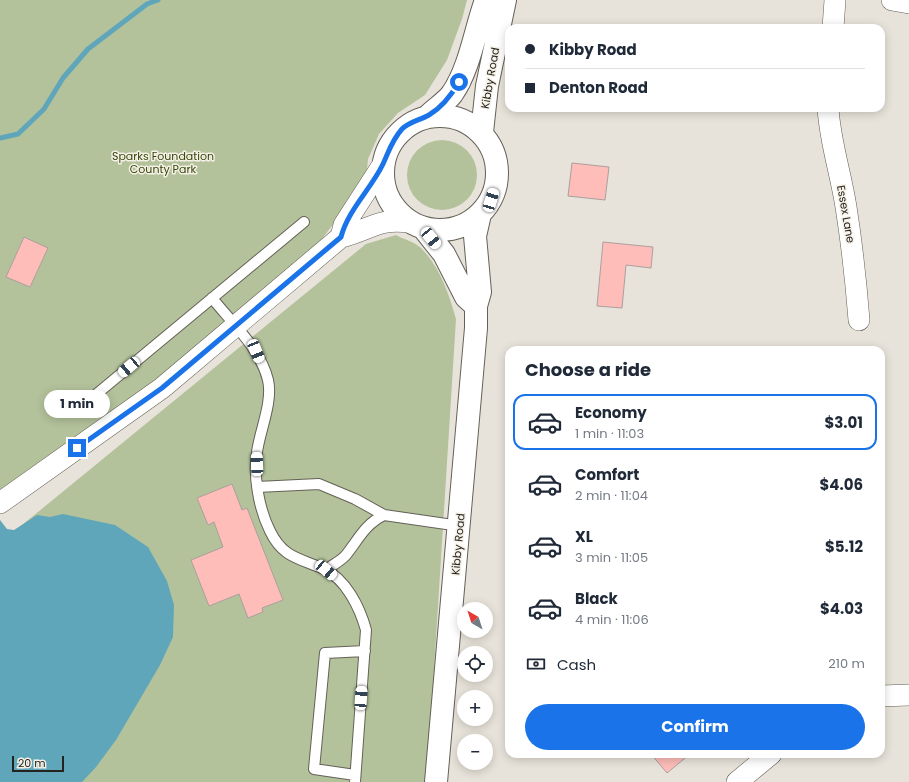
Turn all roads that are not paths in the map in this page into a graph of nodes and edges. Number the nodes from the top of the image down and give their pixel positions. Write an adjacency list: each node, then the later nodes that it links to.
1 (486, 0): 8 (main road)
2 (505, 0): 9 (main road, Kibby Road)
3 (835, 0): 6 (street)
4 (892, 0): 5 (street)
5 (909, 3)
6 (833, 24)
7 (829, 112): 17 (street, Essex Lane)
8 (429, 115): 9 (main road); 10 (main road)
9 (482, 132): 11 (main road)
10 (384, 163): 13 (main road); 14 (street)
11 (480, 214): 13 (main road); 16 (main road, Kibby Road)
12 (304, 222): 15 (lane)
13 (417, 226): 14 (street); 16 (main road)
14 (341, 237): 18 (street)
15 (212, 298): 18 (lane); 19 (lane)
16 (476, 306): 23 (main road, Kibby Road)
17 (859, 320)
18 (235, 326): 20 (lane); 21 (street)
19 (94, 397)
20 (257, 487): 22 (lane); 24 (lane)
21 (3, 501)
22 (384, 515): 23 (lane); 24 (lane)
23 (460, 526): 30 (main road, Kibby Road)
24 (326, 570): 25 (lane)
25 (364, 651): 29 (lane); 29 (lane)
26 (909, 695): 27 (street)
27 (885, 696)
28 (766, 758): 31 (street)
29 (355, 779)
30 (436, 782)
31 (737, 782)

